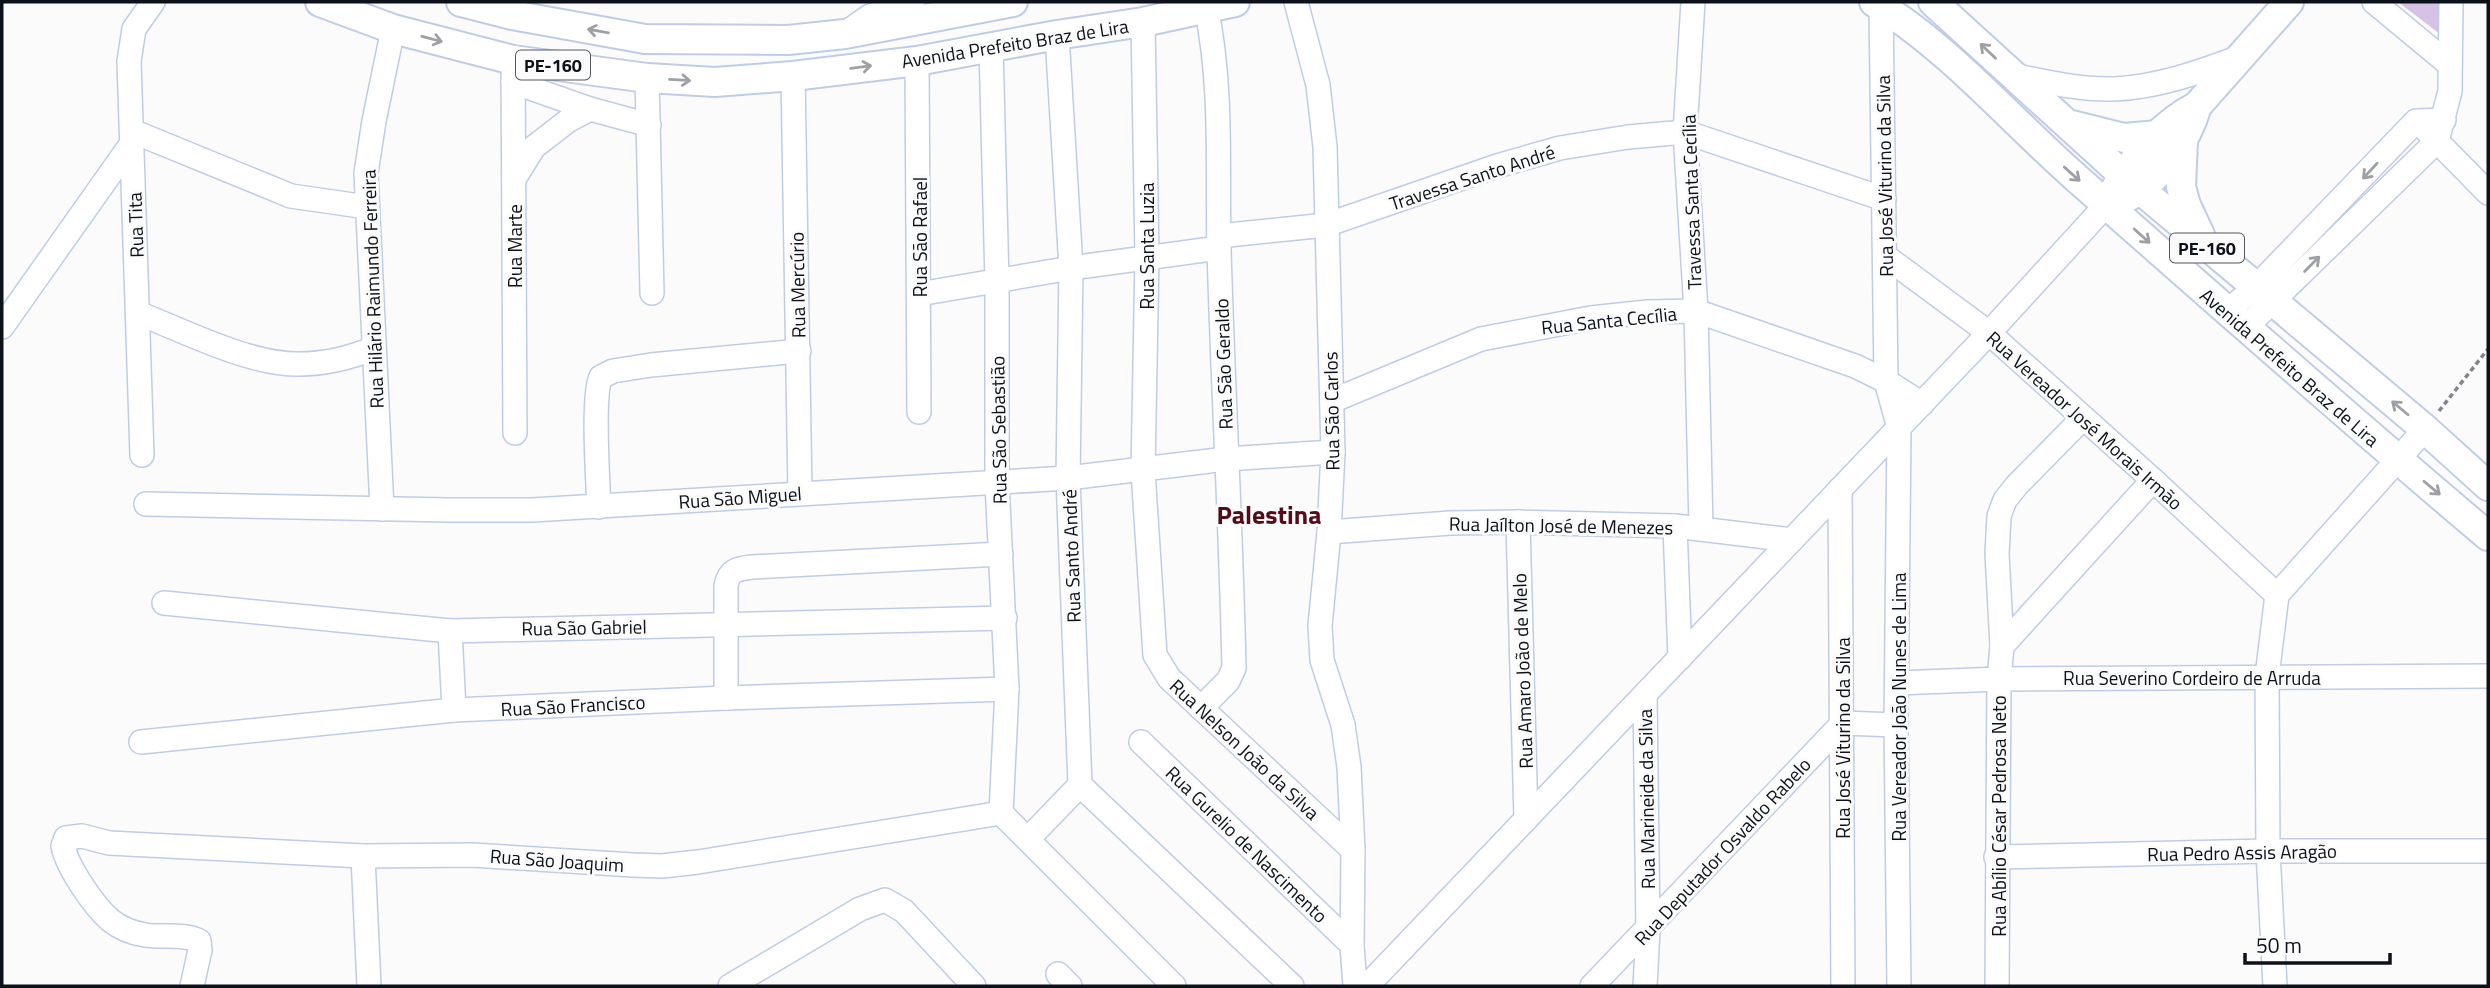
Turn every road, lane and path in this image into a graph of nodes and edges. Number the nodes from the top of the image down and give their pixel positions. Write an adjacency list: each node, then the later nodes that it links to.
1 (153, 2): 32 (street, Rua Tita)
2 (320, 2): 16 (main road, PE-160)
3 (461, 2): 17 (main road, Avenida Prefeito Braz de Lira / PE-160, one-way to 3)
4 (913, 2): 17 (street)
5 (1013, 2): 17 (main road, Avenida Prefeito Braz de Lira / PE-160)
6 (1235, 2): 14 (main road, Avenida Prefeito Braz de Lira / PE-160)
7 (1296, 2): 40 (street, Rua São Carlos)
8 (1693, 2): 31 (street, Travessa Santa Cecília)
9 (1933, 2): 24 (main road, Avenida Prefeito Braz de Lira / PE-160, one-way to 9)
10 (2289, 2): 20 (main road)
11 (2374, 2): 22 (street)
12 (2451, 2): 22 (street)
13 (1877, 4): 37 (street, Rua José Viturino da Silva); 38 (main road, Avenida Prefeito Braz de Lira / PE-160, one-way to 38)
14 (1206, 7): 15 (main road, Avenida Prefeito Braz de Lira / PE-160); 41 (street, Rua São Geraldo)
15 (1143, 22): 18 (main road, Avenida Prefeito Braz de Lira / PE-160); 44 (street, Rua Santa Luzia)
16 (393, 29): 23 (main road, PE-160, one-way to 23); 39 (street, Rua Hilário Raimundo Ferreira)
17 (845, 34)
18 (1057, 35): 19 (main road, Avenida Prefeito Braz de Lira / PE-160); 45 (street, Rua Santo André)
19 (991, 47): 21 (main road, Avenida Prefeito Braz de Lira / PE-160); 46 (street, Rua São Sebastião)
20 (2243, 55): 24 (street); 33 (main road)
21 (917, 61): 25 (main road, Avenida Prefeito Braz de Lira / PE-160, one-way to 21); 48 (street, Rua São Rafael)
22 (2450, 65): 30 (street)
23 (513, 71): 26 (main road, PE-160); 27 (street); 34 (street, Rua Marte)
24 (2012, 75): 28 (main road, Avenida Prefeito Braz de Lira / PE-160)
25 (793, 76): 26 (main road, PE-160, one-way to 25); 57 (street, Rua Mercúrio)
26 (647, 78): 29 (street)
27 (590, 109): 29 (street); 34 (street)
28 (2064, 122): 33 (main road); 35 (main road, Avenida Prefeito Braz de Lira / PE-160)
29 (649, 125): 47 (street)
30 (2441, 130): 36 (street); 49 (street, one-way to 30); 49 (street, one-way to 49)
31 (1685, 132): 37 (street, Travessa Santo André); 40 (street, Travessa Santo André); 50 (street, Travessa Santa Cecília)
32 (132, 137): 39 (street); 51 (street, Rua Tita); 53 (street)
33 (2171, 137): 35 (main road); 42 (main road)
34 (514, 179): 65 (street, Rua Marte)
35 (2133, 182): 38 (main road); 42 (main road, Avenida Prefeito Braz de Lira / PE-160)
36 (2488, 193)
37 (1884, 200): 43 (street, Rua José Viturino da Silva)
38 (2107, 204): 52 (main road, Avenida Prefeito Braz de Lira / PE-160, one-way to 52); 54 (street)
39 (367, 207): 55 (street, Rua Hilário Raimundo Ferreira)
40 (1326, 225): 41 (street, Travessa Santo André); 59 (street, Rua São Carlos)
41 (1219, 242): 44 (street); 68 (street, Rua São Geraldo)
42 (2206, 247): 49 (main road, Avenida Prefeito Braz de Lira / PE-160)
43 (1885, 256): 54 (street, Rua Vereador José Morais Irmão); 58 (street, Rua José Viturino da Silva)
44 (1147, 257): 45 (street); 70 (street, Rua Santa Luzia)
45 (1072, 268): 46 (street); 71 (street, Rua Santo André)
46 (997, 282): 48 (street); 73 (street, Rua São Sebastião)
47 (652, 293)
48 (919, 294): 61 (street, Rua São Rafael)
49 (2265, 294): 52 (street); 64 (main road, Avenida Prefeito Braz de Lira / PE-160, one-way to 49)
50 (1696, 311): 58 (street, Rua Santa Cecília); 59 (street, Rua Santa Cecília); 82 (street, Travessa Santa Cecília)
51 (138, 313): 55 (street); 67 (street, Rua Tita)
52 (2236, 320): 69 (main road, Avenida Prefeito Braz de Lira / PE-160)
53 (2, 327)
54 (1989, 333): 60 (street); 62 (street, Rua Vereador José Morais Irmão)
55 (374, 348): 79 (street, Rua Hilário Raimundo Ferreira)
56 (2488, 349): 64 (path)
57 (799, 351): 76 (street, Rua Mercúrio); 78 (street)
58 (1886, 381): 60 (street, Rua Santa Cecília); 63 (street, Rua José Viturino da Silva)
59 (1332, 401): 66 (street, Rua São Carlos)
60 (1922, 404): 63 (street)
61 (919, 412)
62 (2083, 418): 72 (street, Rua Vereador José Morais Irmão); 92 (street, Rua Abílio César Pedrosa Neto)
63 (1899, 428): 75 (street); 97 (street, Rua Vereador João Nunes de Lima)
64 (2425, 429): 69 (street); 74 (main road, Avenida Prefeito Braz de Lira / PE-160)
65 (515, 433)
66 (1333, 452): 68 (street, Rua São Miguel); 83 (street, Rua São Carlos)
67 (142, 456)
68 (1226, 459): 70 (street, Rua São Miguel); 101 (street, Rua São Geraldo)
69 (2398, 460): 84 (main road, Avenida Prefeito Braz de Lira / PE-160, one-way to 84); 87 (street)
70 (1143, 471): 71 (street, Rua São Miguel); 101 (street, Rua Nelson João da Silva)
71 (1068, 478): 73 (street, Rua São Miguel); 107 (street, Rua Santo André)
72 (2153, 480): 87 (street, Rua Vereador José Morais Irmão); 92 (street)
73 (998, 483): 76 (street, Rua São Miguel); 86 (street, Rua São Sebastião)
74 (2488, 486)
75 (1840, 489): 85 (street); 103 (street, Rua José Viturino da Silva)
76 (800, 493): 78 (street, Rua São Miguel)
77 (146, 504): 79 (street, Rua São Miguel)
78 (598, 507): 79 (street, Rua São Miguel)
79 (382, 509)
80 (1518, 522): 81 (street, Rua Jaílton José de Menezes); 83 (street, Rua Jaílton José de Menezes); 109 (street, Rua Amaro João de Melo)
81 (1675, 526): 82 (street, Rua Jaílton José de Menezes); 93 (street)
82 (1701, 528): 85 (street, Rua Jaílton José de Menezes)
83 (1329, 532): 111 (street, Rua São Carlos)
84 (2488, 536)
85 (1792, 540): 93 (street)
86 (1001, 554): 89 (street, Rua São Sebastião); 90 (street)
87 (2277, 595): 94 (street)
88 (164, 603): 91 (street, Rua São Gabriel)
89 (1005, 618): 90 (street, Rua São Gabriel); 98 (street, Rua São Sebastião)
90 (726, 624): 91 (street, Rua São Gabriel); 100 (street)
91 (450, 631): 102 (street)
92 (2002, 646): 96 (street, Rua Abílio César Pedrosa Neto)
93 (1680, 658): 99 (street)
94 (2267, 676): 95 (street, Rua Severino Cordeiro de Arruda); 96 (street, Rua Severino Cordeiro de Arruda); 112 (street)
95 (2488, 676)
96 (1998, 679): 97 (street, Rua Severino Cordeiro de Arruda); 115 (street, Rua Abílio César Pedrosa Neto)
97 (1897, 683): 104 (street, Rua Vereador João Nunes de Lima)
98 (1007, 689): 100 (street, Rua São Francisco); 108 (street, Rua São Sebastião)
99 (1645, 695): 109 (street); 116 (street, Rua Marineide da Silva)
100 (726, 698): 102 (street, Rua São Francisco)
101 (1201, 708): 111 (street, Rua Nelson João da Silva)
102 (454, 710): 105 (street, Rua São Francisco)
103 (1843, 723): 104 (street); 116 (street, Rua Deputador Osvaldo Rabelo); 129 (street, Rua José Viturino da Silva)
104 (1896, 725): 130 (street, Rua Vereador João Nunes de Lima)
105 (141, 742)
106 (1141, 742): 117 (street, Rua Gurelio de Nascimento)
107 (1080, 785): 110 (street); 124 (street)
108 (1001, 813): 110 (street); 114 (street, Rua São Joaquim)
109 (1526, 819): 126 (street)
110 (1028, 839): 123 (street)
111 (1353, 850): 117 (street, Rua São Carlos)
112 (2268, 851): 113 (street, Rua Pedro Assis Aragão); 115 (street, Rua Pedro Assis Aragão); 132 (street)
113 (2488, 851)
114 (363, 856): 119 (street, Rua São Joaquim); 120 (street)
115 (1996, 857): 131 (street, Rua Abílio César Pedrosa Neto)
116 (1648, 930): 127 (street, Rua Deputador Osvaldo Rabelo); 128 (street, Rua Marineide da Silva)
117 (1352, 945): 125 (street, Rua São Carlos)
118 (761, 979): 121 (street); 122 (street)
119 (192, 986)
120 (369, 986)
121 (730, 986)
122 (974, 986)
123 (1174, 986)
124 (1292, 986)
125 (1355, 986)
126 (1367, 986)
127 (1592, 986)
128 (1646, 986)
129 (1843, 986)
130 (1899, 986)
131 (1997, 986)
132 (2275, 986)

